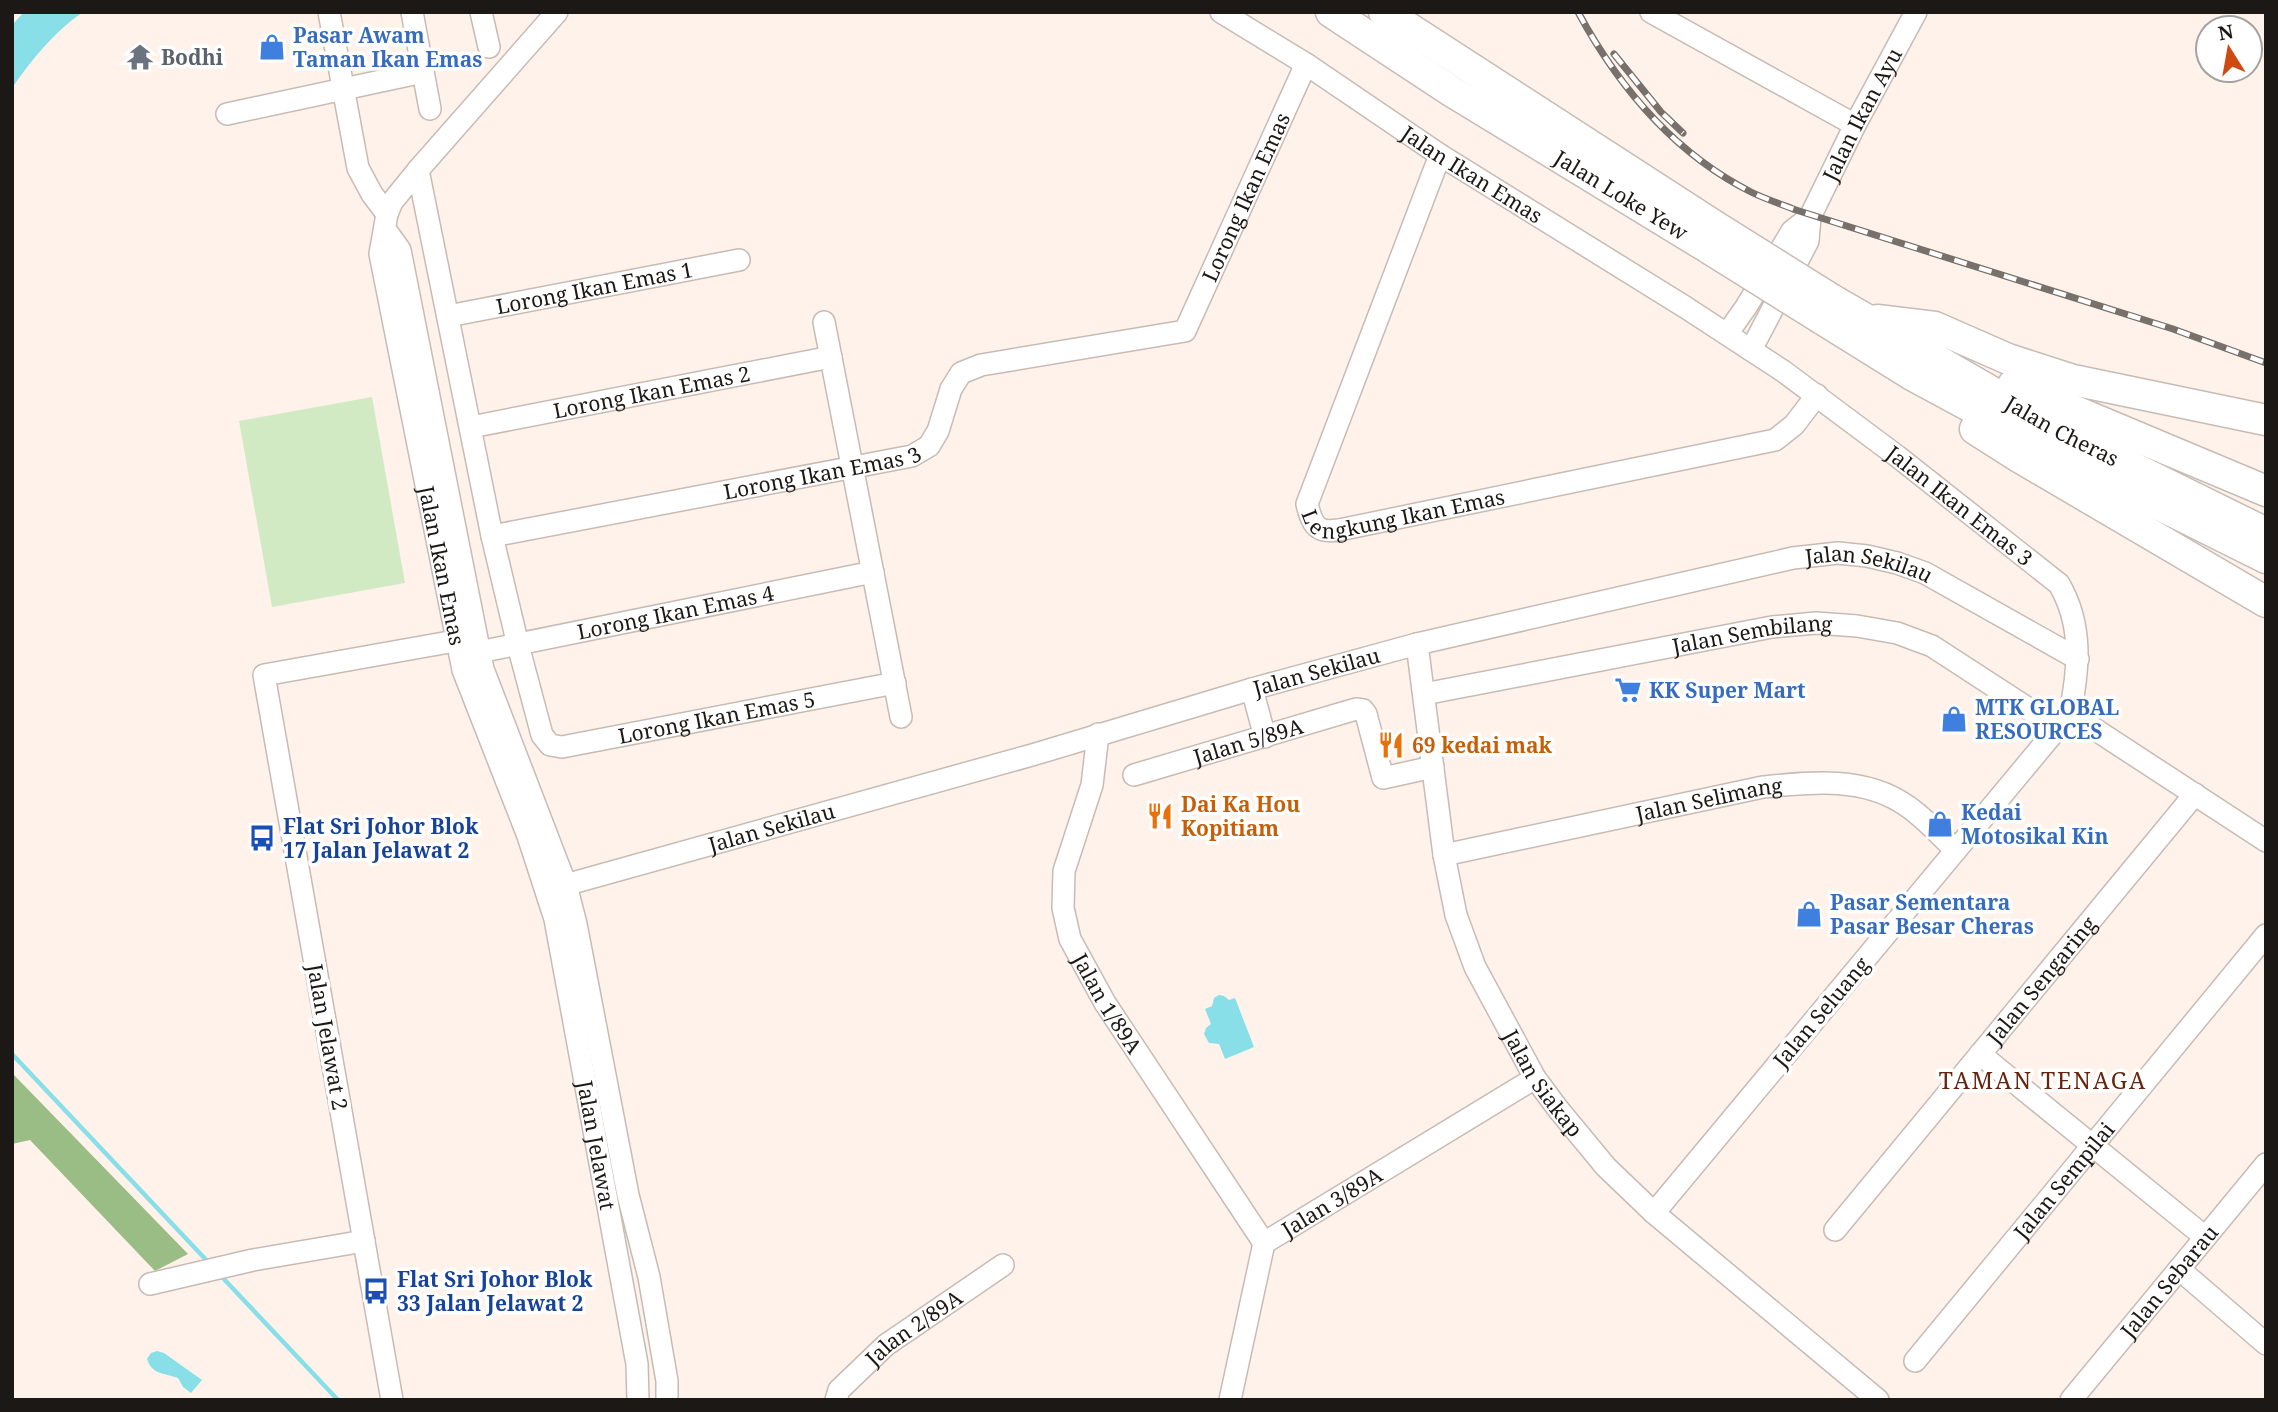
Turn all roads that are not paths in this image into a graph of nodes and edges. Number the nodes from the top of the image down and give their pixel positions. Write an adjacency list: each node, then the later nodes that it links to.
1 (329, 12): 13 (street)
2 (412, 12): 12 (street)
3 (481, 12): 10 (street)
4 (557, 12): 18 (street, Jalan Ikan Emas)
5 (1221, 12): 11 (street, Jalan Ikan Emas)
6 (1331, 12): 21 (highway, Jalan Loke Yew)
7 (1384, 12): 21 (highway, Jalan Loke Yew)
8 (1651, 12): 16 (street)
9 (1916, 12): 16 (street, Jalan Ikan Ayu)
10 (489, 47)
11 (1306, 64): 17 (street, Jalan Ikan Emas); 30 (street, Lorong Ikan Emas)
12 (423, 72): 13 (street); 14 (street)
13 (343, 90): 15 (street); 20 (street)
14 (430, 109)
15 (227, 114)
16 (1856, 125): 19 (street, Jalan Ikan Ayu)
17 (1440, 155): 23 (street, Jalan Ikan Emas); 36 (street, Lengkung Ikan Emas)
18 (418, 170): 20 (street, Jalan Ikan Emas); 26 (street)
19 (1810, 217): 24 (street, Jalan Ikan Ayu); 28 (street, Jalan Ikan Ayu)
20 (386, 221): 46 (street, Jalan Ikan Emas); 49 (street, Jalan Ikan Emas)
21 (1716, 239): 25 (highway, Jalan Loke Yew, bridge)
22 (739, 260): 26 (street, Lorong Ikan Emas 1)
23 (1685, 307): 24 (street); 31 (street, Jalan Ikan Emas)
24 (1746, 307): 31 (street, Jalan Ikan Ayu)
25 (1827, 309): 27 (highway, Jalan Loke Yew); 35 (highway, Jalan Loke Yew)
26 (448, 316): 38 (street)
27 (1863, 318): 37 (highway); 40 (highway); 41 (highway, Jalan Cheras)
28 (1768, 320): 32 (street, Jalan Ikan Ayu); 34 (street)
29 (824, 322): 33 (street)
30 (1185, 331): 39 (street, Lorong Ikan Emas 3)
31 (1727, 334): 32 (street, Jalan Ikan Emas)
32 (1751, 350): 34 (street, Jalan Ikan Emas 3)
33 (831, 357): 38 (street, Lorong Ikan Emas 2); 39 (street)
34 (1783, 370): 36 (street, Jalan Ikan Emas 3)
35 (1912, 375): 43 (highway, Jalan Cheras); 45 (highway)
36 (1816, 395): 50 (street, Jalan Ikan Emas 3)
37 (2266, 420)
38 (471, 427): 42 (street)
39 (853, 468): 42 (street, Lorong Ikan Emas 3); 44 (street)
40 (2263, 490)
41 (2266, 533)
42 (492, 536): 48 (street)
43 (2266, 558)
44 (873, 572): 48 (street, Lorong Ikan Emas 4); 51 (street)
45 (2266, 601)
46 (455, 641): 49 (street); 64 (street, Jalan Ikan Emas); 73 (street, Jalan Jelawat 2)
47 (1416, 643): 50 (street, Jalan Sekilau); 52 (street, Jalan Sekilau); 53 (street, Jalan Siakap)
48 (518, 645): 49 (street, Lorong Ikan Emas 4); 51 (street, Lorong Ikan Emas 5)
49 (479, 652): 64 (street, Jalan Ikan Emas)
50 (2078, 659): 55 (street, Jalan Ikan Emas 3)
51 (895, 683): 54 (street)
52 (1252, 689): 56 (street, Jalan Sekilau); 57 (street)
53 (1424, 694): 55 (street, Jalan Sembilang); 58 (street, Jalan Siakap)
54 (901, 717)
55 (2064, 720): 60 (street, Jalan Sembilang); 62 (street, Jalan Seluang)
56 (1098, 734): 64 (street, Jalan Sekilau); 74 (street, Jalan 1/89A)
57 (1265, 737): 58 (street, Jalan 5/89A); 59 (street, Jalan 5/89A)
58 (1433, 767): 63 (street, Jalan Siakap)
59 (1134, 775)
60 (2194, 794): 61 (street, Jalan Sembilang); 66 (street, Jalan Sengaring)
61 (2266, 841)
62 (1956, 850): 63 (street, Jalan Selimang); 70 (street, Jalan Seluang)
63 (1444, 855): 67 (street, Jalan Siakap)
64 (557, 888): 80 (street, Jalan Jelawat); 82 (street, Jalan Jelawat)
65 (2266, 935): 68 (street, Jalan Sempilai)
66 (1980, 1054): 68 (street); 71 (street, Jalan Sengaring)
67 (1535, 1078): 70 (street, Jalan Siakap); 74 (street, Jalan 3/89A)
68 (2092, 1145): 72 (street); 79 (street, Jalan Sempilai)
69 (2266, 1164): 72 (street, Jalan Sebarau)
70 (1654, 1213): 85 (street, Jalan Siakap)
71 (1835, 1230)
72 (2205, 1237): 76 (street, Jalan Sebarau)
73 (363, 1241): 77 (street); 81 (street, Jalan Jelawat 2)
74 (1264, 1243): 84 (street, Jalan 3/89A)
75 (1003, 1265): 83 (street, Jalan 2/89A)
76 (2179, 1269): 78 (street); 86 (street, Jalan Sebarau)
77 (150, 1284)
78 (2266, 1344)
79 (1914, 1361)
80 (664, 1394)
81 (391, 1400)
82 (638, 1400)
83 (836, 1400)
84 (1230, 1400)
85 (1878, 1400)
86 (2071, 1400)

